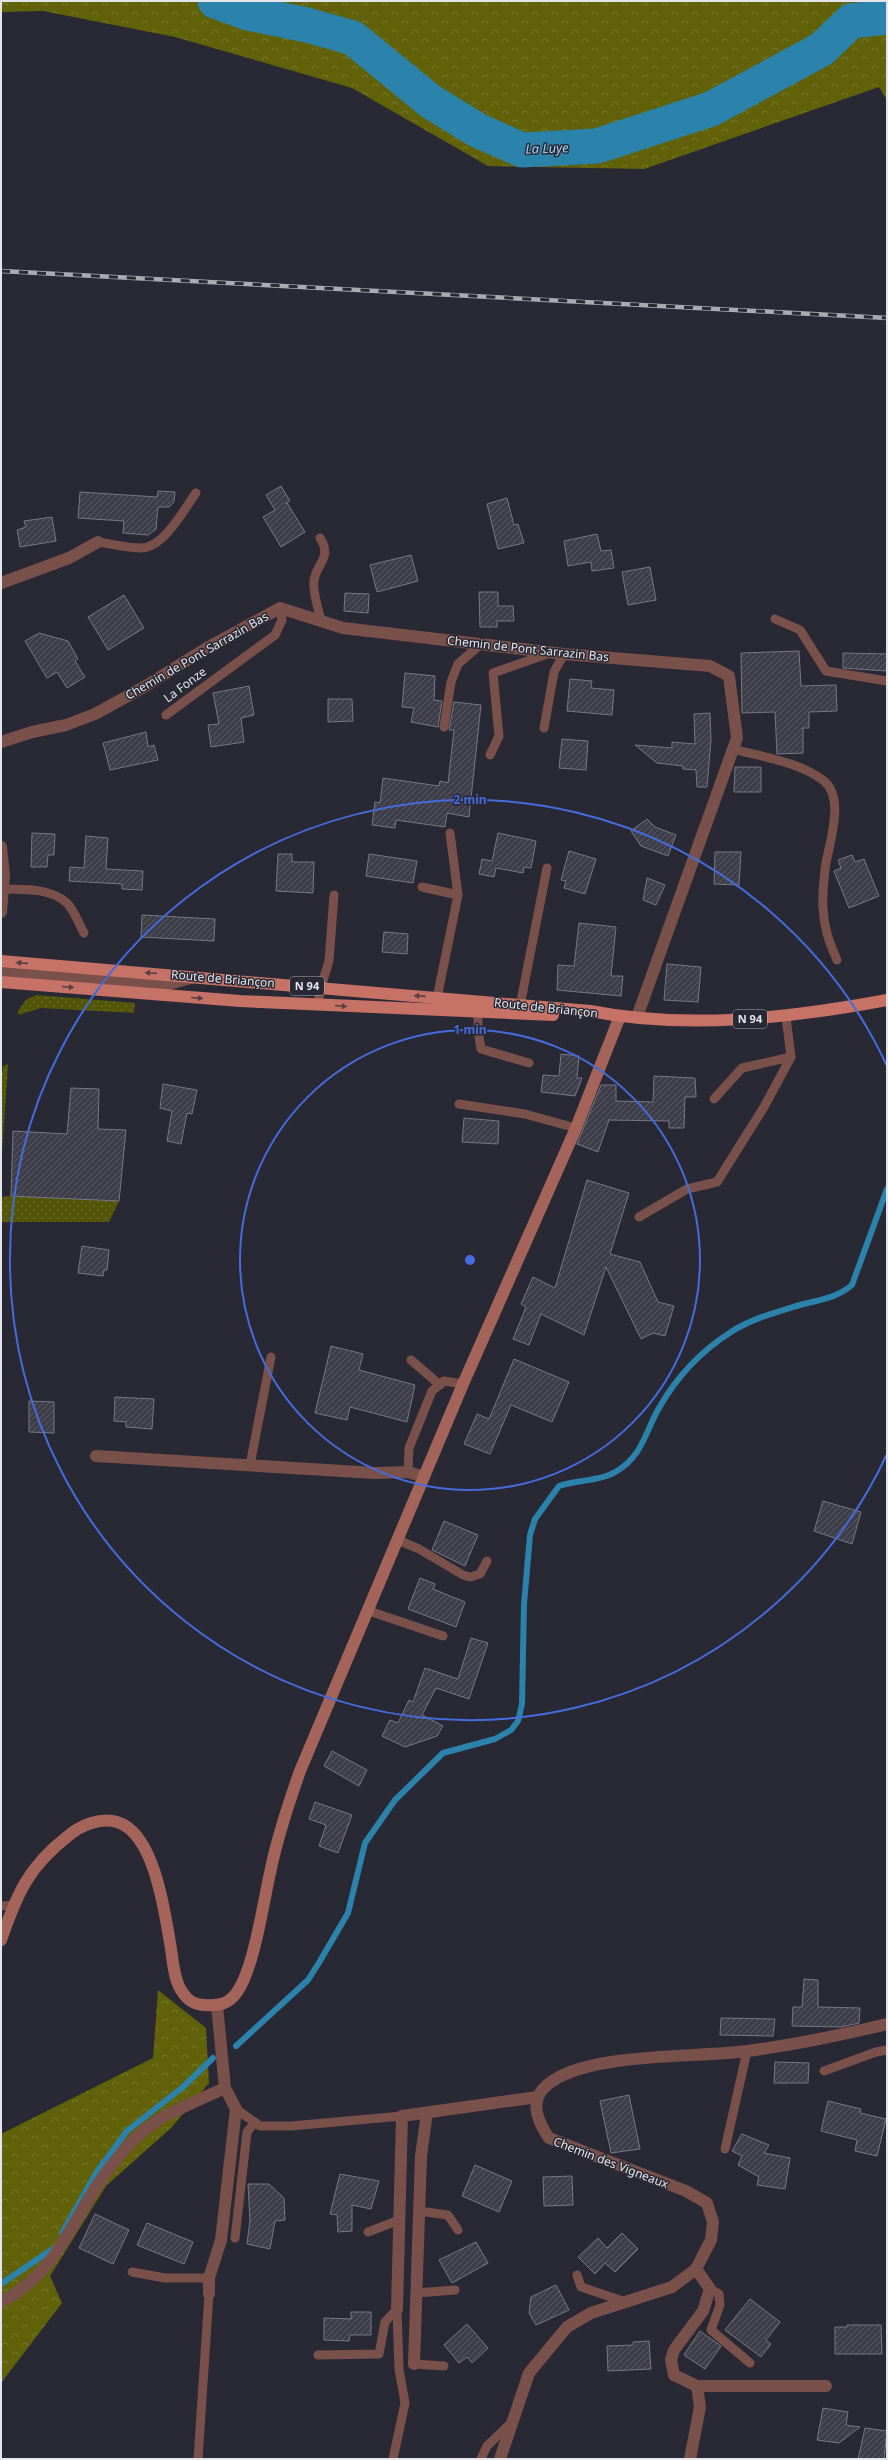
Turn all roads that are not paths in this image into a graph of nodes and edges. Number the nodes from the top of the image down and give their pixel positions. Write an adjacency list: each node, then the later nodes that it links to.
1 (196, 492): 3 (lane)
2 (320, 538): 7 (lane)
3 (98, 542): 4 (street)
4 (1, 583)
5 (280, 608): 7 (street, Chemin de Pont Sarrazin Bas); 11 (lane, La Fonze); 14 (street, Chemin de Pont Sarrazin Bas)
6 (775, 619): 10 (lane)
7 (321, 621): 8 (street, Chemin de Pont Sarrazin Bas)
8 (481, 644): 9 (street, Chemin de Pont Sarrazin Bas); 12 (lane)
9 (559, 653): 13 (lane); 15 (street, Chemin de Pont Sarrazin Bas); 16 (lane)
10 (887, 681)
11 (166, 715)
12 (444, 727)
13 (544, 728)
14 (1, 742)
15 (733, 749): 26 (lane); 39 (street, Chemin de Pont Sarrazin Bas)
16 (490, 755)
17 (450, 833): 23 (lane)
18 (1, 847): 21 (street)
19 (547, 868): 36 (lane)
20 (422, 887): 23 (lane)
21 (2, 889): 24 (street); 25 (lane)
22 (334, 895): 31 (lane)
23 (458, 895): 32 (lane)
24 (1, 912)
25 (84, 933)
26 (837, 960)
27 (1, 961): 29 (main road, Route de Briançon / N 94, one-way to 27)
28 (1, 972): 29 (street)
29 (196, 976): 31 (main road, Route de Briançon / N 94)
30 (1, 982): 34 (main road, Route de Briançon / N 94, one-way to 34)
31 (321, 987): 32 (main road, Route de Briançon / N 94, one-way to 31); 34 (lane)
32 (436, 998): 35 (main road, Route de Briançon / N 94); 37 (lane)
33 (887, 1000): 40 (main road, Route de Briançon / N 94)
34 (318, 1004): 37 (main road, Route de Briançon / N 94, one-way to 37)
35 (478, 1007): 36 (main road, Route de Briançon / N 94); 37 (main road, Route de Briançon / N 94); 42 (lane)
36 (519, 1010): 38 (main road, Route de Briançon / N 94)
37 (435, 1011)
38 (616, 1016): 39 (main road, Route de Briançon / N 94); 45 (street)
39 (637, 1017): 40 (main road, Route de Briançon / N 94)
40 (786, 1017): 41 (lane)
41 (791, 1057): 43 (lane); 46 (lane)
42 (529, 1063)
43 (714, 1099)
44 (459, 1104): 45 (lane)
45 (576, 1128): 49 (street)
46 (639, 1217)
47 (271, 1357): 52 (lane)
48 (411, 1360): 50 (lane)
49 (464, 1384): 50 (lane); 54 (street)
50 (440, 1385): 53 (lane)
51 (96, 1456): 52 (street)
52 (250, 1465): 53 (street)
53 (408, 1472): 54 (street)
54 (424, 1477): 55 (street)
55 (398, 1540): 56 (lane); 57 (street)
56 (487, 1562)
57 (369, 1611): 58 (lane); 62 (street)
58 (443, 1636)
59 (14, 1905): 60 (lane); 61 (street); 62 (street)
60 (1, 1906)
61 (1, 1940)
62 (217, 2006): 67 (street)
63 (887, 2024): 65 (street)
64 (887, 2050): 66 (lane)
65 (747, 2051): 68 (street); 73 (lane)
66 (824, 2071)
67 (225, 2088): 69 (street); 87 (street)
68 (537, 2098): 70 (street); 79 (street, Chemin des Vigneaux)
69 (236, 2109): 72 (lane); 82 (street)
70 (427, 2113): 71 (street); 74 (street)
71 (402, 2116): 72 (lane); 75 (street)
72 (255, 2122): 78 (lane)
73 (725, 2149)
74 (419, 2211): 76 (lane); 85 (street)
75 (399, 2220): 77 (lane); 89 (street)
76 (458, 2230)
77 (368, 2232)
78 (235, 2238)
79 (696, 2269): 83 (street); 88 (street)
80 (132, 2272): 82 (lane)
81 (577, 2275): 88 (lane)
82 (209, 2278): 86 (street)
83 (710, 2289): 91 (lane); 94 (street)
84 (455, 2290): 85 (lane)
85 (416, 2293): 92 (street)
86 (209, 2294): 97 (lane)
87 (1, 2302)
88 (626, 2302): 96 (street)
89 (397, 2309): 90 (lane); 98 (lane)
90 (318, 2355)
91 (750, 2363)
92 (414, 2364): 93 (lane)
93 (444, 2366)
94 (697, 2386): 95 (street); 101 (street)
95 (826, 2386)
96 (511, 2423): 99 (lane); 100 (street)
97 (198, 2459)
98 (393, 2459)
99 (481, 2459)
100 (500, 2459)
101 (690, 2459)

